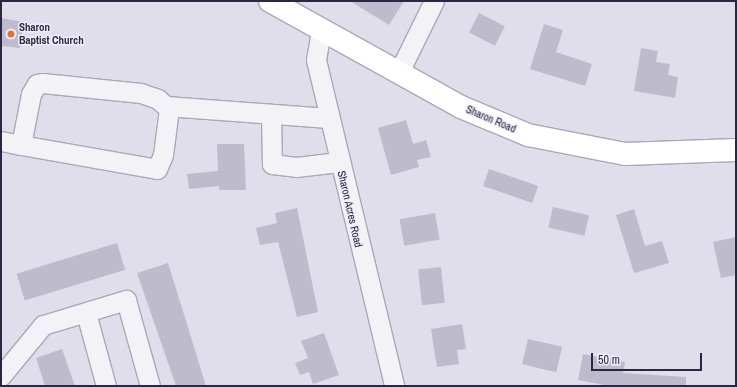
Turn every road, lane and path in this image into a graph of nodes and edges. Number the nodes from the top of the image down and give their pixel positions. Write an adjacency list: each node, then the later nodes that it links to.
1 (270, 1): 3 (main road, Sharon Road)
2 (434, 1): 4 (street)
3 (321, 31): 4 (main road, Sharon Road); 7 (street, Sharon Acres Road)
4 (399, 72): 10 (main road, Sharon Road)
5 (166, 106): 6 (street); 9 (street); 9 (street)
6 (271, 114): 7 (street); 11 (street)
7 (329, 118): 11 (street, Sharon Acres Road)
8 (1, 141): 9 (street)
9 (21, 145)
10 (736, 150)
11 (339, 162): 16 (street, Sharon Acres Road)
12 (86, 313): 13 (street); 14 (street); 15 (street)
13 (1, 376)
14 (106, 386)
15 (150, 386)
16 (394, 386)

